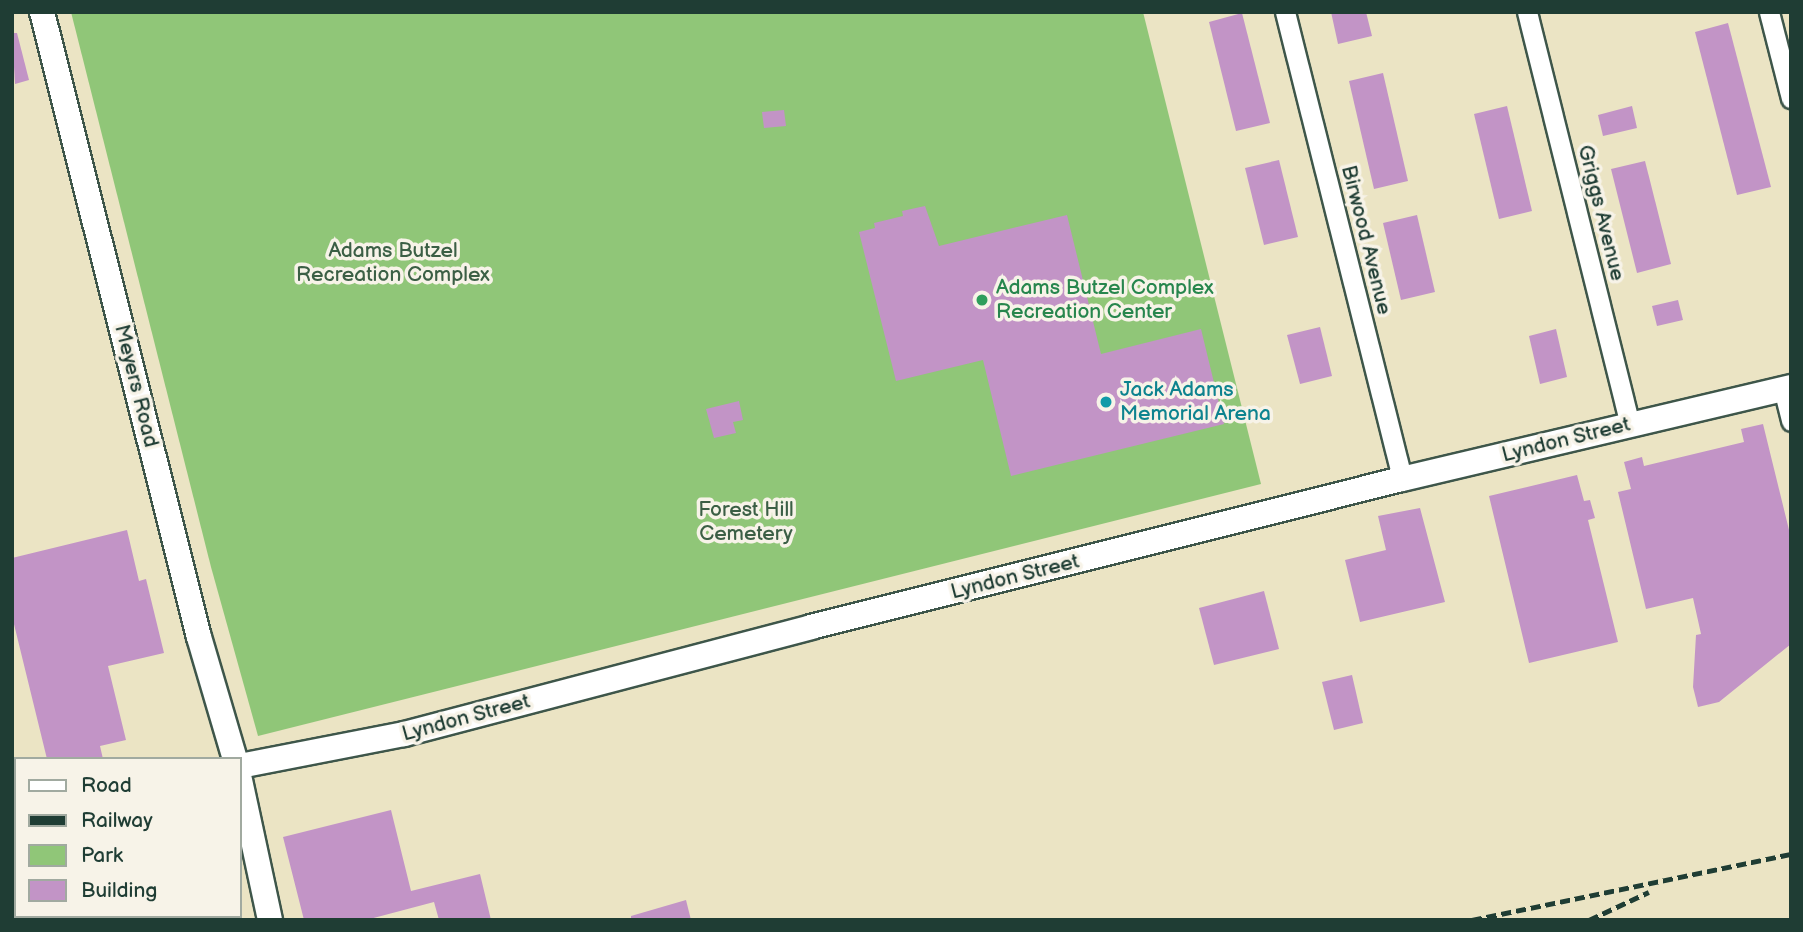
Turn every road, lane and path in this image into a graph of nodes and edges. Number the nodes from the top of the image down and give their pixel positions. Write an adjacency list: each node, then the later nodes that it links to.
1 (42, 12): 10 (street, Meyers Road)
2 (1285, 12): 9 (street, Birwood Avenue)
3 (1527, 12): 8 (street, Griggs Avenue)
4 (1769, 12): 5 (street)
5 (1791, 98)
6 (1787, 387): 7 (street); 8 (street, Lyndon Street)
7 (1791, 421)
8 (1630, 425): 9 (street, Lyndon Street)
9 (1402, 479): 11 (street, Lyndon Street)
10 (234, 757)
11 (242, 766)
12 (242, 789): 13 (street)
13 (270, 920)

